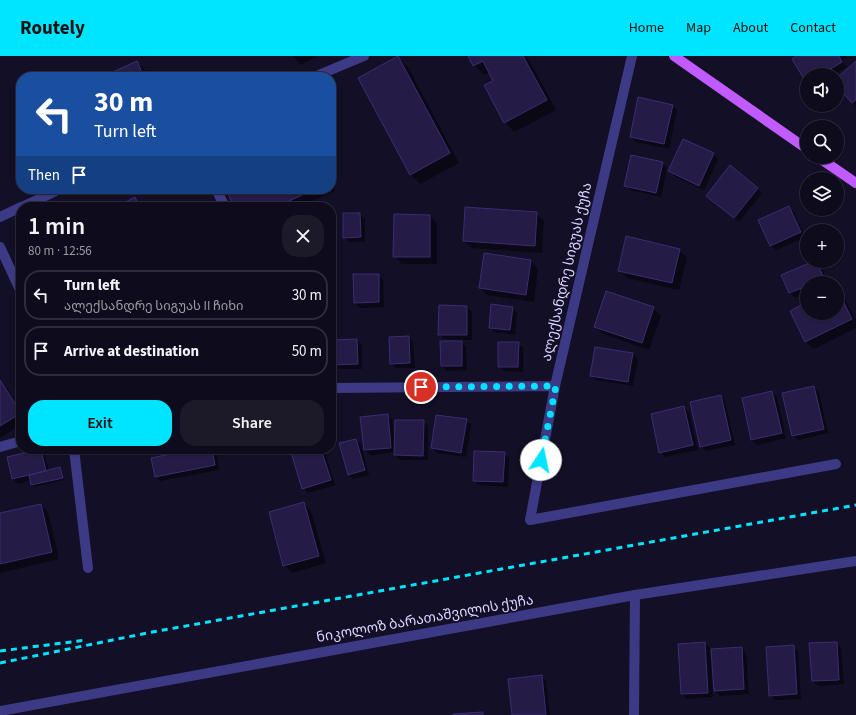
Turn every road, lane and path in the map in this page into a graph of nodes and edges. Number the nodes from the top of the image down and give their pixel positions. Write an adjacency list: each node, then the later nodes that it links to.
1 (364, 56): 4 (street)
2 (632, 56): 14 (street, ალექსანდრე სიგუას ქუჩა)
3 (674, 56): 5 (main road)
4 (326, 72)
5 (800, 144)
6 (828, 164): 7 (main road)
7 (856, 184)
8 (49, 194): 9 (street)
9 (32, 202)
10 (16, 209): 11 (street)
11 (0, 217)
12 (0, 246): 13 (street)
13 (16, 281)
14 (556, 386): 15 (street); 19 (street, ალექსანდრე სიგუას ქუჩა)
15 (336, 388)
16 (16, 442): 17 (street)
17 (0, 447)
18 (75, 454): 21 (street)
19 (836, 464)
20 (856, 561): 22 (street, ნიკოლოზ ბარათაშვილის ქუჩა)
21 (88, 568)
22 (635, 595): 23 (street, ნიკოლოზ ბარათაშვილის ქუჩა); 24 (street)
23 (0, 711)
24 (634, 715)

